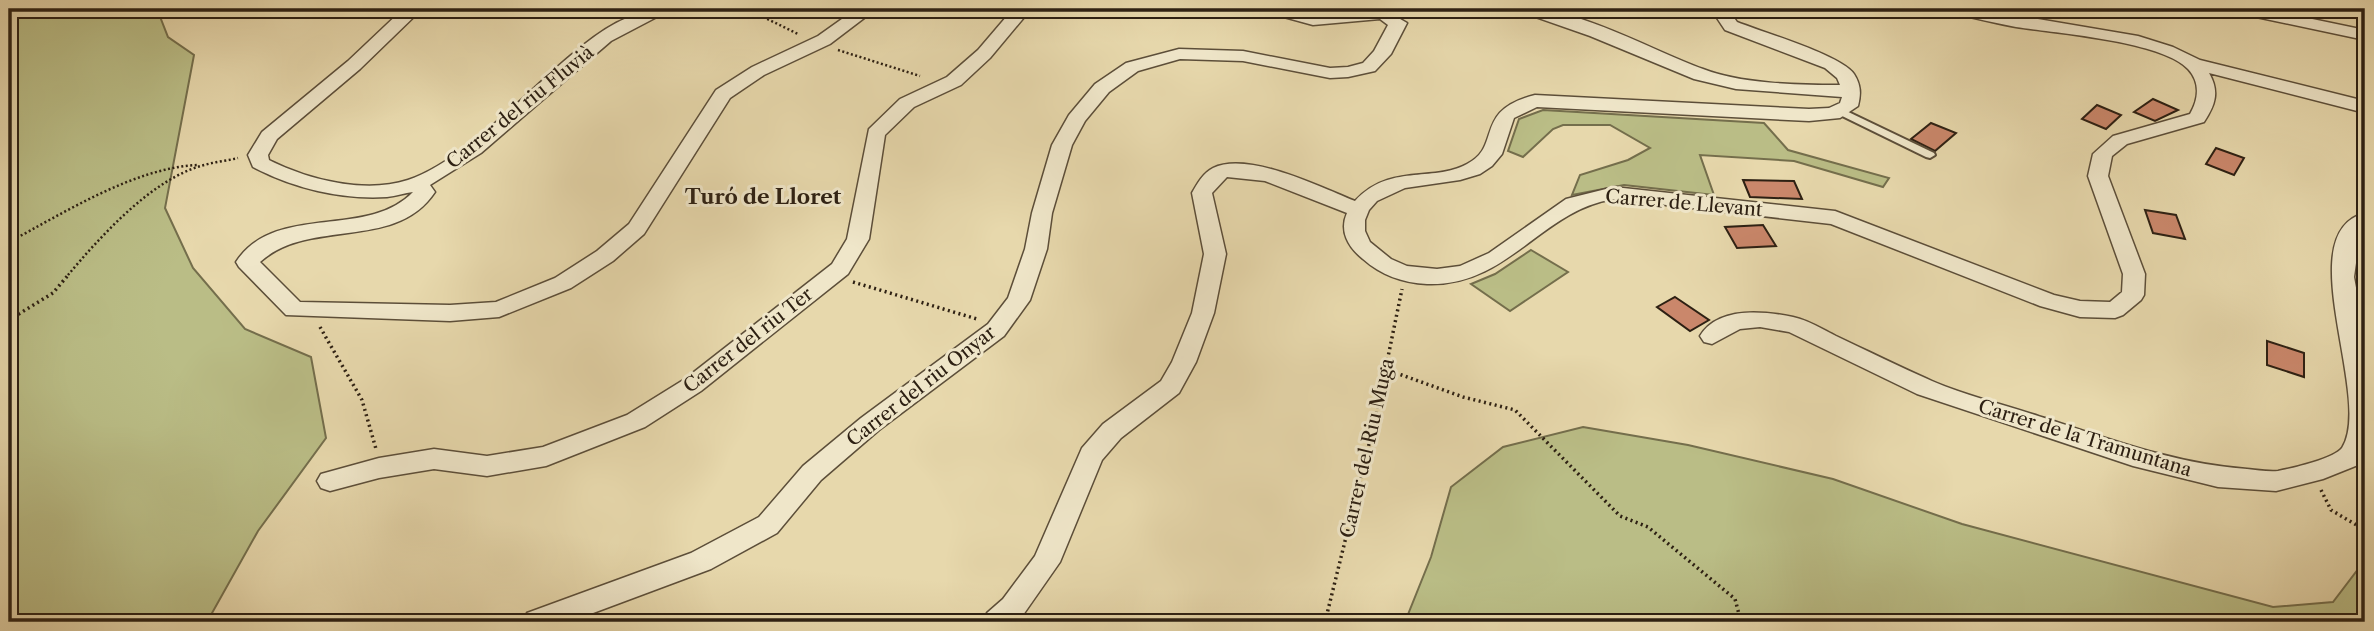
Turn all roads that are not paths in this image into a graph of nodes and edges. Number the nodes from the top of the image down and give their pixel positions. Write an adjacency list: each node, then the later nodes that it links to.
1 (413, 9): 17 (street, Carrer del riu Fluvià)
2 (663, 9): 17 (street, Carrer del riu Fluvià)
3 (867, 9): 17 (street)
4 (1022, 9): 21 (street, Carrer del riu Ter)
5 (1275, 9): 10 (street)
6 (1530, 9): 13 (street)
7 (1720, 9): 13 (street)
8 (1959, 9): 12 (street)
9 (2242, 9): 11 (street)
10 (1386, 10): 22 (street, Carrer del riu Onyar)
11 (2365, 35)
12 (2194, 64): 14 (street); 18 (street, Carrer de Llevant)
13 (1852, 91): 15 (street)
14 (2365, 107)
15 (1840, 111): 16 (lane); 18 (street)
16 (1930, 155)
17 (417, 184)
18 (1359, 210): 23 (street)
19 (2365, 220): 20 (street, Carrer de la Tramuntana)
20 (1712, 336)
21 (330, 481)
22 (537, 622)
23 (997, 622)

